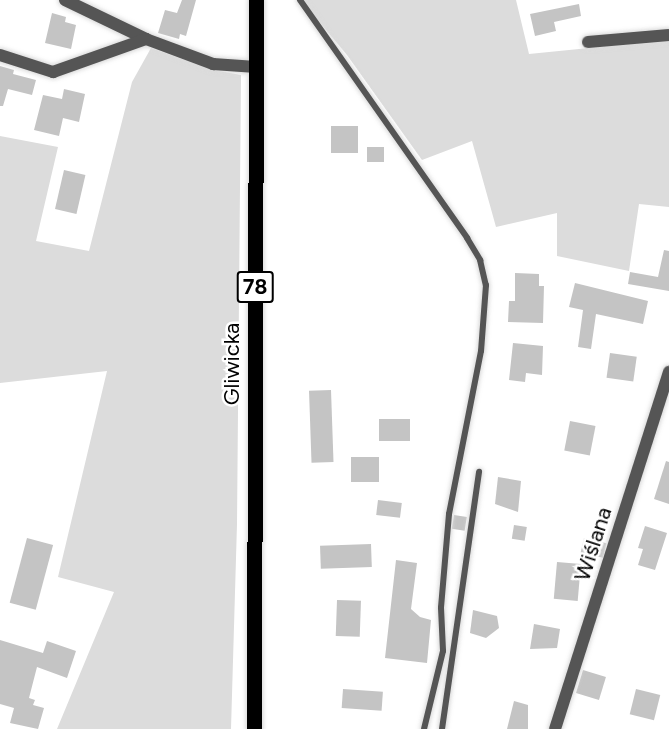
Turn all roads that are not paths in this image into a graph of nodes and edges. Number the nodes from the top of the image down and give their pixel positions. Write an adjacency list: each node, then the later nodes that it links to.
1 (67, 0): 5 (street)
2 (256, 0): 8 (main road, Gliwicka / 78)
3 (300, 0): 12 (lane)
4 (669, 35): 6 (street)
5 (146, 39): 7 (street); 8 (street)
6 (588, 42)
7 (0, 55)
8 (256, 67): 11 (main road, Gliwicka / 78)
9 (669, 372): 14 (street, Wiślana)
10 (479, 472): 13 (lane)
11 (254, 729)
12 (424, 729)
13 (442, 729)
14 (555, 729)

